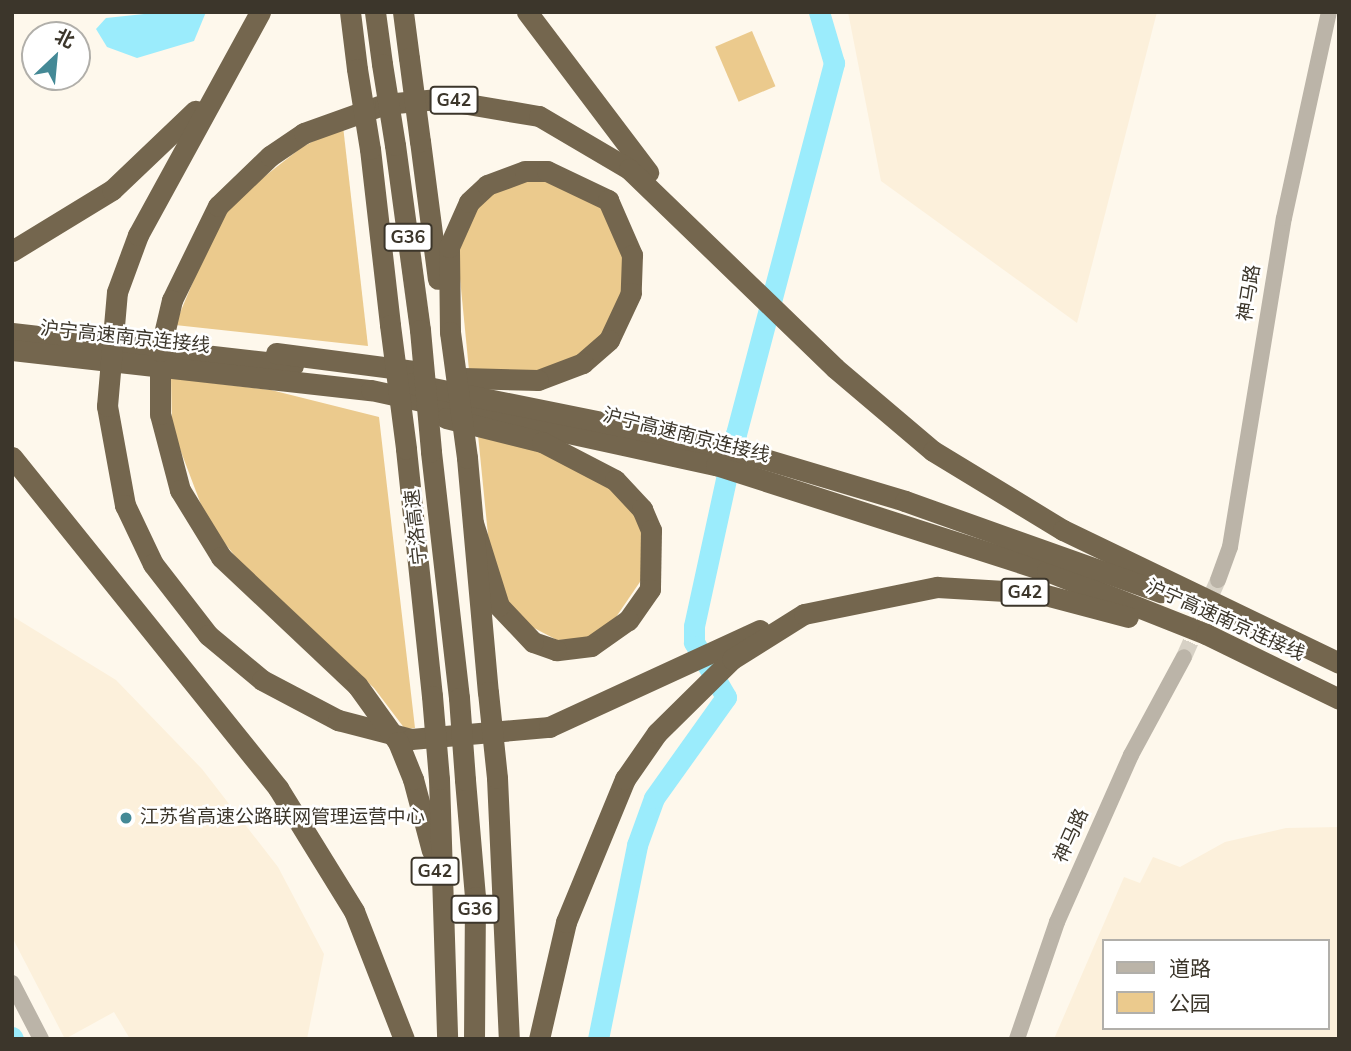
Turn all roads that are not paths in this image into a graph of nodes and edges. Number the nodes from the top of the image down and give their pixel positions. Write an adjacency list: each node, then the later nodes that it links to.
1 (260, 12): 7 (highway)
2 (349, 12): 26 (highway, 宁洛高速 / G36, bridge)
3 (376, 12): 31 (highway, 宁洛高速 / G36, bridge)
4 (402, 12): 11 (highway, bridge)
5 (527, 12): 8 (highway)
6 (1329, 12): 19 (street, 神马路)
7 (220, 83): 9 (highway); 21 (highway, bridge)
8 (699, 232): 20 (highway, G42); 26 (highway, G42, bridge)
9 (12, 251)
10 (12, 332): 12 (highway, 沪宁高速南京连接线 / G42)
11 (450, 332): 12 (highway); 18 (highway, bridge)
12 (183, 349): 15 (highway, 沪宁高速南京连接线 / G42)
13 (12, 350): 14 (highway, 沪宁高速南京连接线 / G42)
14 (277, 377): 15 (highway, 沪宁高速南京连接线 / G42); 18 (highway)
15 (718, 456): 17 (highway, 沪宁高速南京连接线 / G42)
16 (12, 457): 29 (highway)
17 (744, 463): 20 (highway, 沪宁高速南京连接线 / G42); 24 (highway, 沪宁高速南京连接线 / G42)
18 (473, 523): 32 (highway, bridge)
19 (1217, 580)
20 (1307, 648): 23 (highway, G42)
21 (727, 652): 24 (highway, G42); 33 (highway, G42)
22 (1184, 657): 34 (street, 神马路)
23 (1339, 663)
24 (1317, 689): 25 (highway, G42)
25 (1339, 699)
26 (446, 965): 30 (highway, G42)
27 (12, 983): 28 (street)
28 (41, 1039)
29 (404, 1039)
30 (447, 1039)
31 (474, 1039)
32 (509, 1039)
33 (539, 1039)
34 (1017, 1039)

